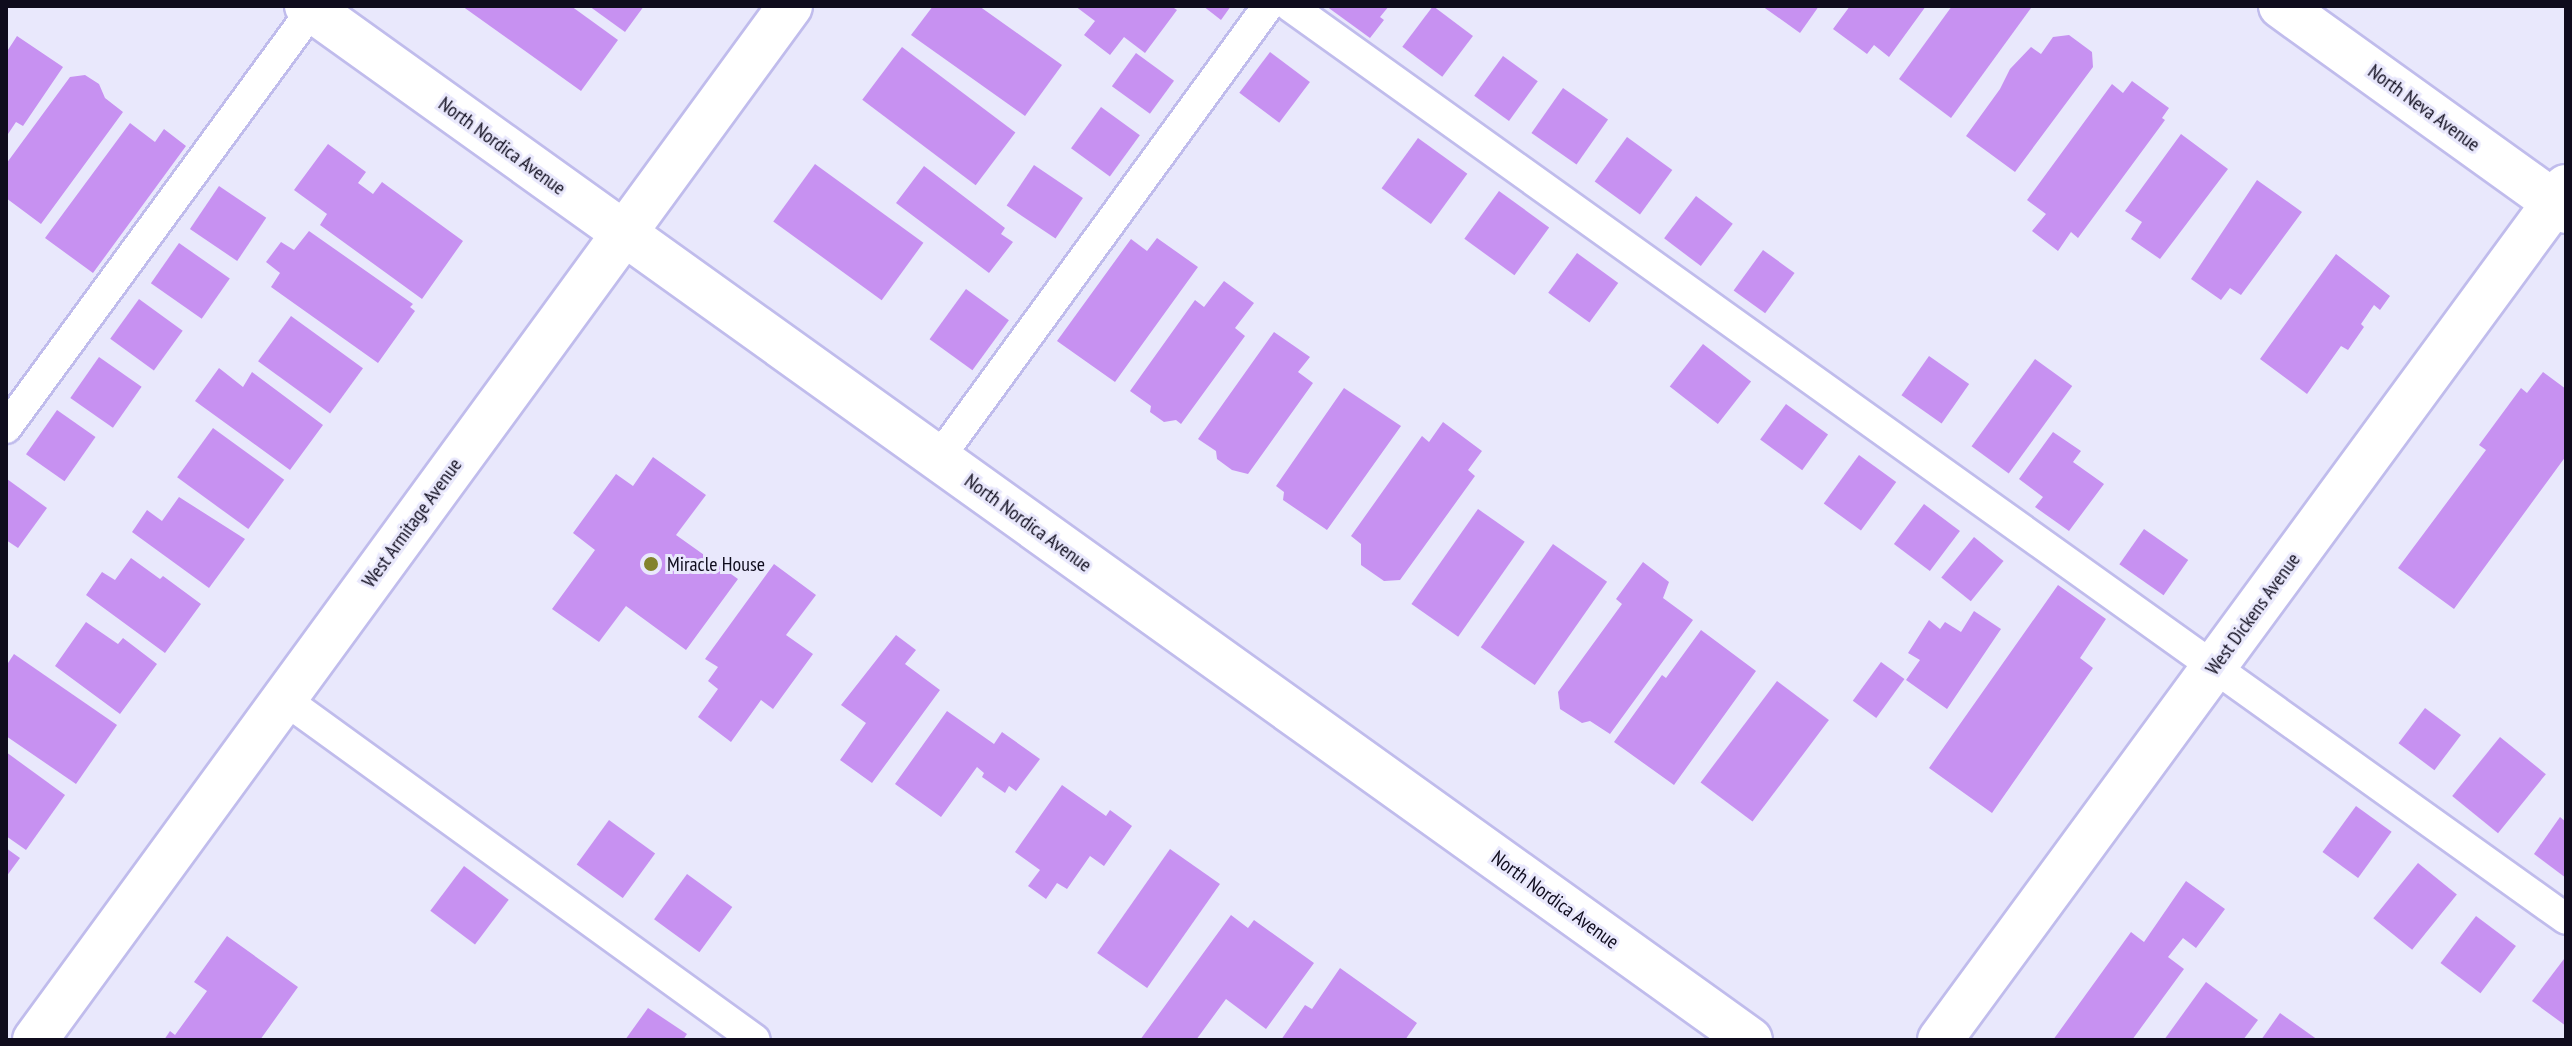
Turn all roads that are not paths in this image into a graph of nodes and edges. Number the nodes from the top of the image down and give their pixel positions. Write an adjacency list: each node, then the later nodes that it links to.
1 (790, 6): 7 (street, West Armitage Avenue)
2 (1268, 6): 9 (lane)
3 (1290, 6): 10 (lane)
4 (2281, 6): 6 (street, North Neva Avenue)
5 (311, 7): 7 (street, North Nordica Avenue); 8 (lane)
6 (2562, 200): 10 (street, West Dickens Avenue)
7 (624, 233): 9 (street, North Nordica Avenue); 11 (street, West Armitage Avenue)
8 (6, 428)
9 (938, 459): 15 (street, North Nordica Avenue)
10 (2214, 667): 12 (lane); 16 (street, West Dickens Avenue)
11 (284, 699): 13 (street, West Armitage Avenue); 14 (lane)
12 (2566, 919)
13 (35, 1040)
14 (755, 1040)
15 (1750, 1040)
16 (1940, 1040)

